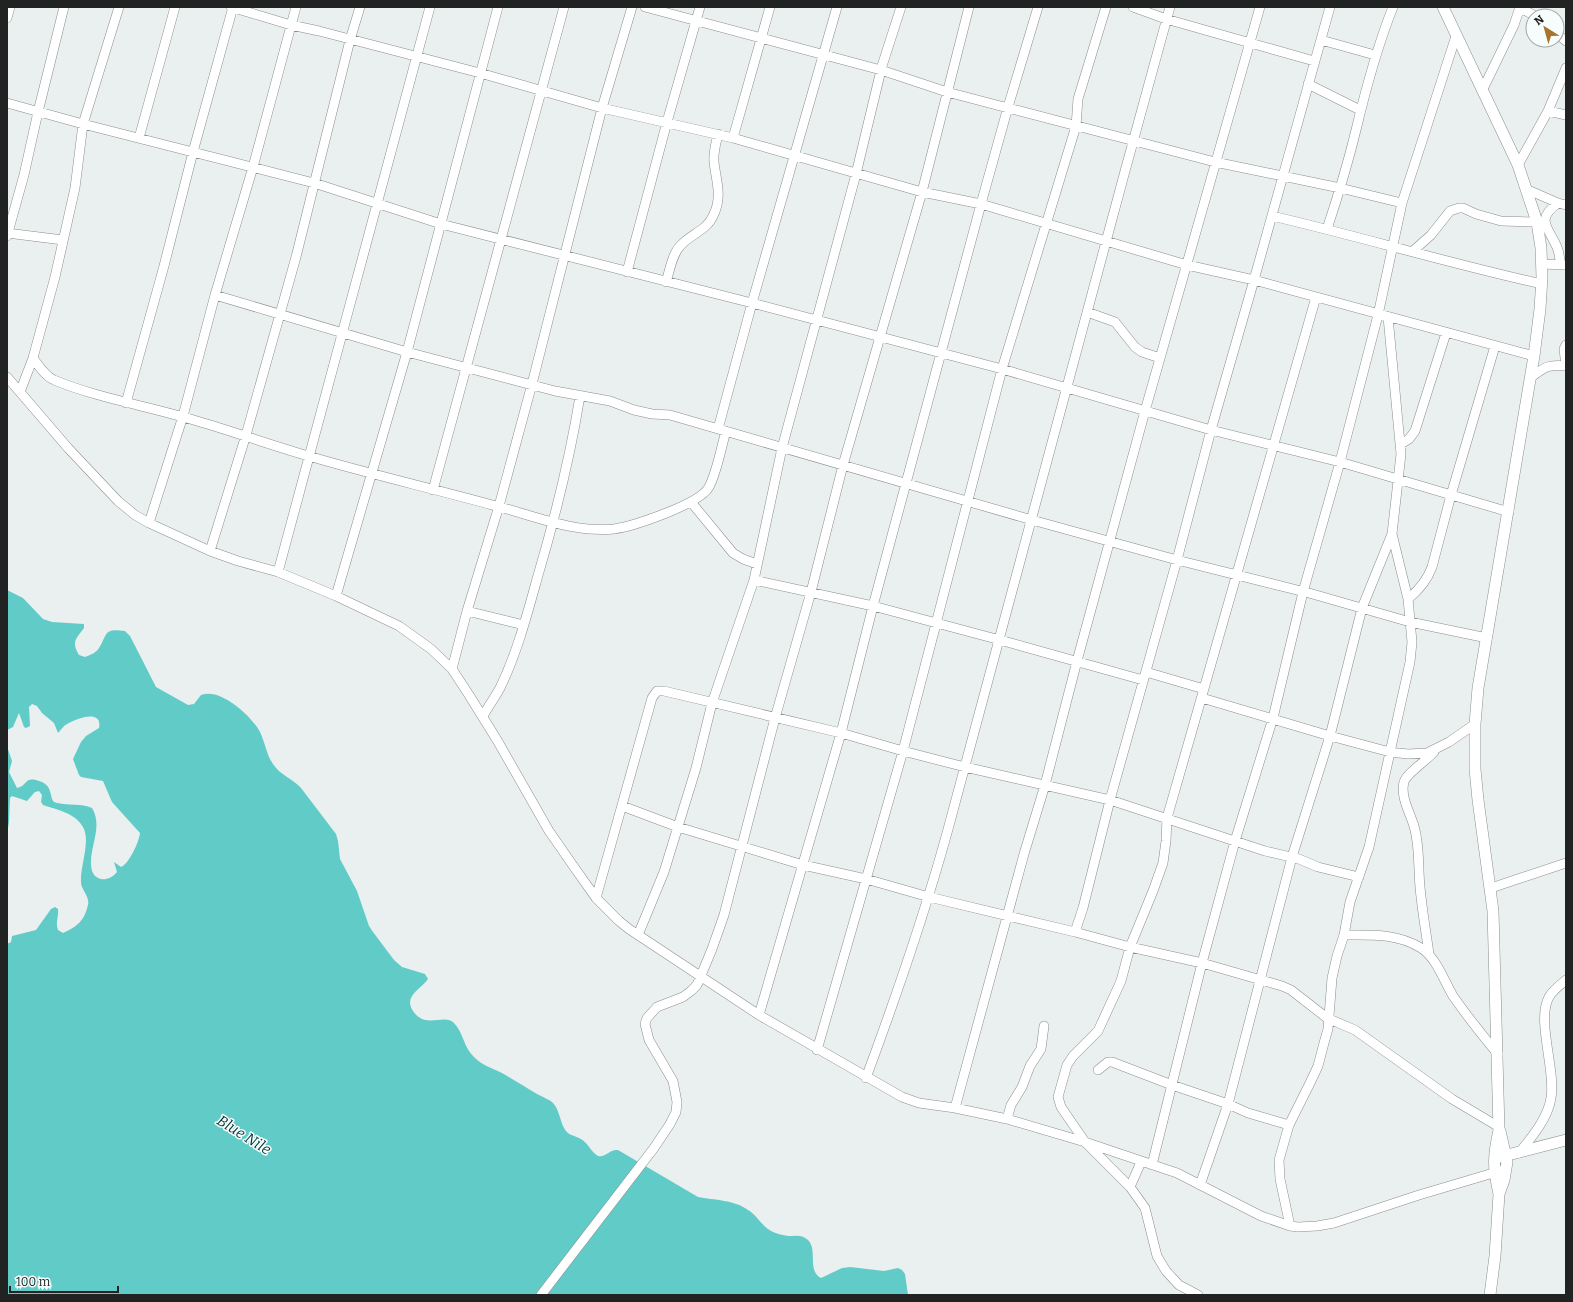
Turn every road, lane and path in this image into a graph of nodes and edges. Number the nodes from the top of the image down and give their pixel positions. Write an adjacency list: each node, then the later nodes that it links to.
1 (10, 7): 27 (street)
2 (64, 7): 52 (street)
3 (119, 7): 55 (street)
4 (175, 7): 58 (street)
5 (233, 7): 30 (street); 61 (street)
6 (296, 7): 30 (street)
7 (360, 7): 33 (street)
8 (430, 7): 38 (street)
9 (498, 7): 42 (street)
10 (564, 7): 44 (street)
11 (632, 7): 49 (street)
12 (644, 7): 29 (street)
13 (700, 7): 29 (street)
14 (770, 7): 32 (street)
15 (837, 7): 36 (street)
16 (901, 7): 41 (street)
17 (970, 7): 46 (street)
18 (1038, 7): 48 (street)
19 (1106, 7): 56 (street)
20 (1133, 7): 28 (street)
21 (1170, 7): 28 (street)
22 (1260, 7): 35 (street)
23 (1330, 7): 34 (street)
24 (1393, 7): 37 (street)
25 (1443, 7): 31 (main road)
26 (1520, 7): 45 (street)
27 (7, 18)
28 (1166, 19): 35 (street); 60 (street)
29 (696, 22): 32 (street); 54 (street)
30 (291, 25): 33 (street); 65 (street)
31 (1456, 36): 45 (main road); 73 (street)
32 (761, 39): 36 (street); 59 (street)
33 (350, 40): 38 (street); 68 (street)
34 (1321, 40): 37 (street); 39 (street)
35 (1250, 43): 39 (street); 63 (street)
36 (823, 55): 41 (street); 62 (street)
37 (1375, 55): 50 (street)
38 (416, 58): 42 (street); 72 (street)
39 (1314, 61): 43 (street)
40 (1566, 68): 51 (street)
41 (881, 70): 46 (street); 66 (street)
42 (480, 73): 44 (street); 78 (street)
43 (1308, 84): 50 (street); 67 (street)
44 (542, 91): 49 (street); 83 (street)
45 (1482, 91): 64 (main road)
46 (947, 92): 48 (street); 71 (street)
47 (7, 103): 52 (street)
48 (1008, 107): 56 (street); 74 (street)
49 (602, 108): 54 (street); 87 (street)
50 (1360, 110): 69 (street)
51 (1548, 111): 53 (street); 64 (street)
52 (38, 112): 55 (street); 81 (street)
53 (1566, 115)
54 (667, 122): 57 (street); 91 (street)
55 (84, 124): 58 (street); 82 (street)
56 (1076, 126): 60 (street); 79 (street)
57 (718, 134): 59 (street); 93 (street)
58 (139, 138): 61 (street)
59 (733, 138): 62 (street)
60 (1132, 140): 63 (street); 84 (street)
61 (193, 152): 65 (street); 121 (street)
62 (795, 155): 66 (street); 97 (street)
63 (1215, 162): 67 (street); 89 (street)
64 (1518, 165): 70 (main road)
65 (253, 167): 68 (street); 95 (street)
66 (856, 174): 71 (street); 101 (street)
67 (1283, 176): 69 (street); 76 (street)
68 (314, 183): 72 (street); 99 (street)
69 (1340, 188): 73 (street); 80 (street)
70 (1526, 189): 75 (street); 77 (main road)
71 (922, 192): 74 (street); 104 (street)
72 (377, 203): 78 (street); 102 (street)
73 (1402, 203): 85 (street)
74 (981, 204): 79 (street); 108 (street)
75 (1562, 204): 90 (street)
76 (1272, 216): 80 (street); 92 (street)
77 (1537, 222): 86 (street); 88 (main road)
78 (441, 224): 83 (street); 107 (street)
79 (1046, 224): 84 (street); 114 (street)
80 (1328, 229): 85 (street)
81 (7, 234): 82 (street)
82 (63, 240): 110 (street)
83 (502, 240): 87 (street); 113 (street)
84 (1107, 241): 89 (street); 98 (street)
85 (1392, 246): 86 (street); 100 (street)
86 (1413, 251): 94 (street)
87 (564, 256): 91 (street); 117 (street)
88 (1542, 264): 90 (street); 94 (main road)
89 (1188, 265): 92 (street); 111 (street)
90 (1563, 265)
91 (627, 272): 93 (street)
92 (1254, 280): 96 (street); 125 (street)
93 (666, 282): 97 (street)
94 (1542, 284): 109 (main road)
95 (215, 295): 99 (street); 123 (street)
96 (1316, 297): 100 (street); 128 (street)
97 (752, 304): 101 (street); 124 (street)
98 (1087, 312): 111 (street); 118 (street)
99 (280, 314): 102 (street); 126 (street)
100 (1383, 316): 103 (street); 127 (street); 131 (street)
101 (817, 321): 104 (street); 129 (street)
102 (343, 333): 107 (street); 130 (street)
103 (1446, 333): 106 (street); 127 (street)
104 (879, 338): 108 (street); 132 (street)
105 (1566, 345): 112 (street)
106 (1495, 346): 109 (street); 137 (street)
107 (406, 352): 113 (street); 133 (street)
108 (942, 354): 114 (street); 135 (street)
109 (1534, 356): 116 (main road)
110 (33, 358): 119 (street); 121 (street)
111 (1160, 358): 122 (street)
112 (1566, 366): 116 (street)
113 (466, 367): 117 (street); 136 (street)
114 (1002, 370): 118 (street); 138 (street)
115 (7, 377): 119 (street)
116 (1530, 378): 141 (main road)
117 (532, 384): 120 (street); 140 (street)
118 (1066, 389): 122 (street); 142 (street)
119 (20, 392): 143 (street)
120 (580, 396): 124 (street); 144 (street)
121 (126, 403): 123 (street)
122 (1145, 411): 125 (street); 146 (street)
123 (183, 416): 126 (street); 143 (street)
124 (722, 430): 129 (street); 139 (street)
125 (1211, 430): 128 (street); 148 (street)
126 (246, 436): 130 (street); 147 (street)
127 (1401, 444): 134 (street)
128 (1273, 445): 131 (street); 151 (street)
129 (782, 448): 132 (street); 149 (street)
130 (309, 456): 133 (street); 150 (street)
131 (1340, 462): 134 (street); 154 (street)
132 (843, 465): 135 (street); 153 (street)
133 (371, 474): 136 (street); 155 (street)
134 (1399, 479): 137 (street); 145 (street)
135 (907, 482): 138 (street); 157 (street)
136 (434, 490): 140 (street)
137 (1451, 495): 141 (street); 156 (street)
138 (968, 501): 142 (street); 161 (street)
139 (691, 502): 144 (street); 149 (street)
140 (498, 506): 144 (street); 159 (street)
141 (1509, 512): 163 (main road)
142 (1032, 520): 146 (street); 164 (street)
143 (149, 523): 147 (street)
144 (554, 524): 162 (street)
145 (1392, 534): 156 (street); 158 (street)
146 (1110, 541): 148 (street); 165 (street)
147 (210, 551): 150 (street)
148 (1177, 560): 151 (street); 167 (street)
149 (757, 564): 152 (street)
150 (278, 572): 155 (street)
151 (1237, 575): 154 (street); 168 (street)
152 (754, 580): 153 (street); 169 (street)
153 (811, 592): 157 (street); 171 (street)
154 (1303, 592): 158 (street); 172 (street)
155 (336, 596): 166 (street)
156 (1408, 599): 160 (street)
157 (873, 606): 161 (street); 174 (street)
158 (1362, 608): 160 (street); 175 (street)
159 (467, 611): 162 (street); 166 (street)
160 (1410, 622): 163 (street); 178 (street)
161 (935, 623): 164 (street); 177 (street)
162 (524, 625): 170 (street)
163 (1487, 638): 173 (main road)
164 (1000, 640): 165 (street); 179 (street)
165 (1077, 661): 167 (street); 180 (street)
166 (452, 669): 170 (street)
167 (1144, 676): 168 (street); 181 (street)
168 (1203, 693): 172 (street); 183 (street)
169 (712, 703): 171 (street); 182 (street); 184 (street)
170 (483, 716): 194 (street)
171 (775, 718): 174 (street); 186 (street)
172 (1274, 718): 175 (street); 185 (street)
173 (1475, 724): 176 (street); 192 (main road)
174 (841, 733): 177 (street); 189 (street)
175 (1330, 736): 178 (street); 187 (street)
176 (1438, 748): 178 (street); 200 (street)
177 (903, 751): 179 (street); 191 (street)
178 (1390, 752): 190 (street)
179 (965, 767): 180 (street); 193 (street)
180 (1046, 785): 181 (street); 195 (street)
181 (1110, 800): 183 (street); 196 (street)
182 (622, 806): 184 (street); 194 (street)
183 (1167, 818): 185 (street); 199 (street)
184 (678, 827): 186 (street); 197 (street)
185 (1234, 841): 187 (street); 201 (street)
186 (741, 847): 189 (street); 202 (street)
187 (1292, 857): 190 (street); 203 (street)
188 (1566, 863): 192 (street)
189 (803, 865): 191 (street); 205 (street)
190 (1358, 877): 198 (street)
191 (866, 879): 193 (street); 208 (street)
192 (1491, 888): 209 (main road)
193 (929, 897): 195 (street); 211 (street)
194 (596, 898): 197 (street)
195 (1007, 916): 196 (street); 214 (street)
196 (1075, 932): 199 (street)
197 (638, 935): 202 (street)
198 (1344, 935): 200 (street); 206 (street)
199 (1130, 947): 201 (street); 219 (street)
200 (1429, 954): 209 (street)
201 (1202, 963): 203 (street); 212 (street)
202 (701, 978): 205 (street); 231 (street)
203 (1261, 979): 206 (street); 213 (street)
204 (1566, 980): 220 (street)
205 (759, 1015): 208 (street)
206 (1327, 1018): 216 (street); 217 (street)
207 (1044, 1026): 215 (street)
208 (817, 1050): 211 (street)
209 (1498, 1054): 217 (main road)
210 (1098, 1070): 212 (street)
211 (866, 1078): 214 (street)
212 (1172, 1085): 213 (street); 224 (street)
213 (1228, 1104): 216 (street); 227 (street)
214 (955, 1108): 215 (street)
215 (1007, 1119): 219 (street)
216 (1289, 1125): 230 (street)
217 (1499, 1129): 221 (main road); 222 (main road)
218 (1566, 1140): 220 (main road)
219 (1085, 1142): 223 (street); 228 (street)
220 (1519, 1153): 221 (main road)
221 (1506, 1156): 222 (main road); 225 (main road)
222 (1494, 1158): 226 (main road)
223 (1141, 1162): 224 (street); 228 (street)
224 (1152, 1165): 227 (street)
225 (1506, 1170): 226 (street); 229 (main road)
226 (1494, 1172): 229 (main road); 230 (street)
227 (1200, 1185): 230 (street)
228 (1130, 1187): 232 (street)
229 (1499, 1194): 233 (main road)
230 (1290, 1226)
231 (541, 1295)
232 (1198, 1295)
233 (1490, 1295)

